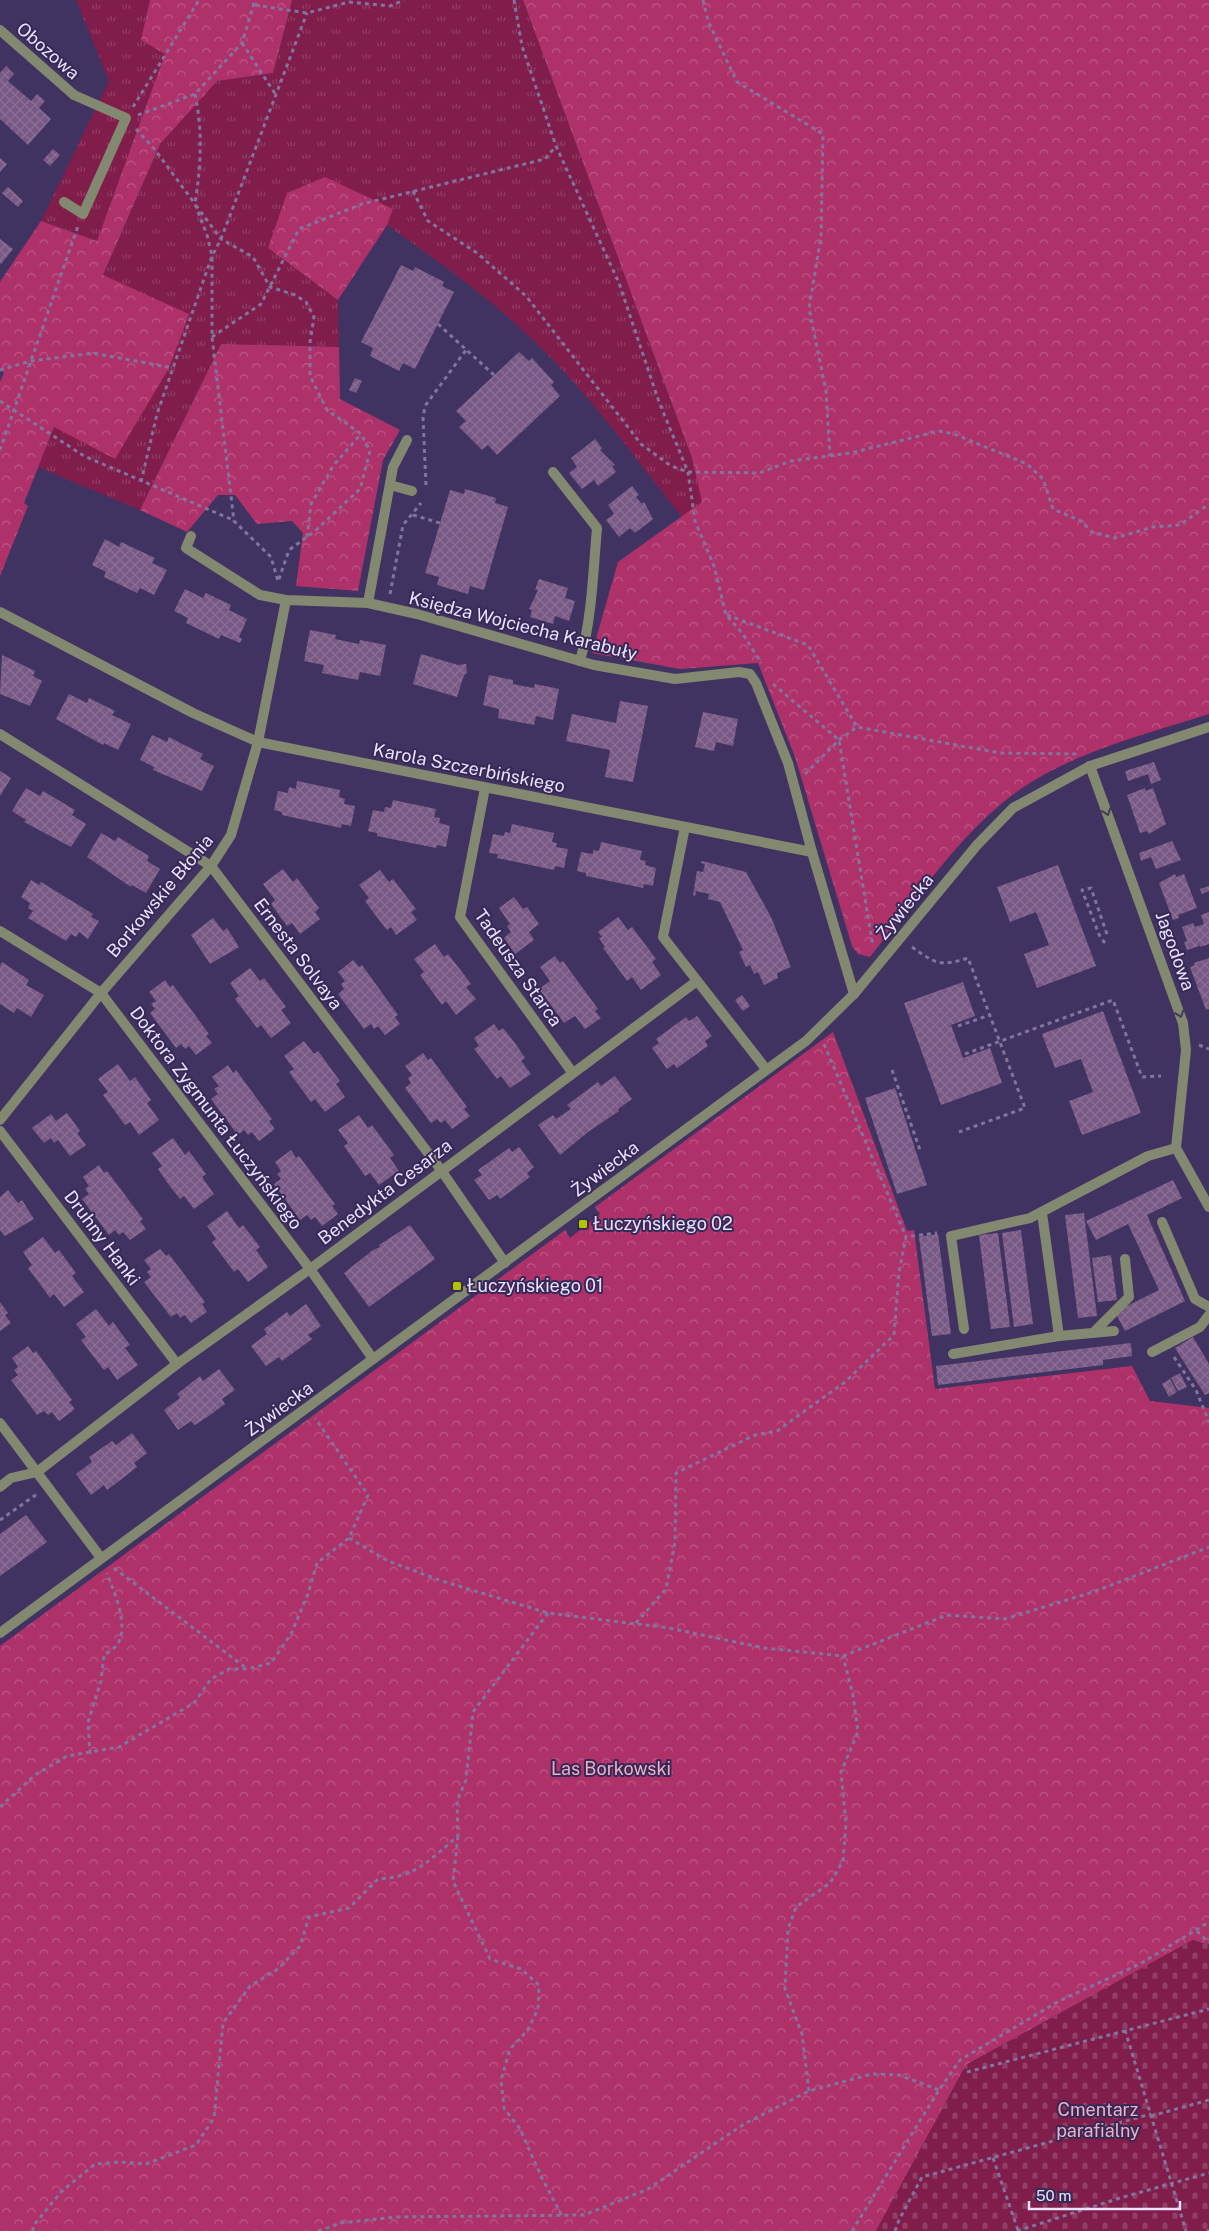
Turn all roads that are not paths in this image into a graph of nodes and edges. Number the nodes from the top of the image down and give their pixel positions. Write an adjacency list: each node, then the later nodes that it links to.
1 (0, 30): 2 (street, Obozowa)
2 (64, 202)
3 (408, 440): 5 (street)
4 (553, 472): 11 (street)
5 (390, 485): 6 (street); 9 (street)
6 (412, 491)
7 (191, 536): 8 (street, Księdza Wojciecha Karabuły)
8 (286, 600): 9 (street, Księdza Wojciecha Karabuły); 14 (street, Borkowskie Błonia)
9 (368, 603): 11 (street, Księdza Wojciecha Karabuły)
10 (0, 612): 14 (street, Karola Szczerbińskiego)
11 (580, 661): 18 (street, Księdza Wojciecha Karabuły)
12 (1209, 728): 15 (street, Żywiecka)
13 (0, 734): 19 (street, Ernesta Solvaya)
14 (258, 742): 16 (street, Karola Szczerbińskiego); 19 (street, Borkowskie Błonia)
15 (1090, 766): 23 (street, Żywiecka); 28 (street, Jagodowa, one-way to 28)
16 (485, 788): 17 (street, Karola Szczerbińskiego); 25 (street, Tadeusza Starca)
17 (686, 827): 18 (street, Karola Szczerbińskiego); 21 (street)
18 (812, 852): 23 (street)
19 (211, 866): 22 (street, Borkowskie Błonia); 29 (street, Ernesta Solvaya)
20 (0, 931): 22 (street, Doktora Zygmunta Łuczyńskiego)
21 (697, 981): 24 (street); 25 (street, Benedykta Cesarza)
22 (100, 993): 26 (street, Borkowskie Błonia); 35 (street, Doktora Zygmunta Łuczyńskiego)
23 (854, 994): 24 (street, Żywiecka)
24 (766, 1069): 34 (street, Żywiecka)
25 (572, 1072): 29 (street, Benedykta Cesarza)
26 (0, 1120)
27 (0, 1131): 45 (street, Druhny Hanki)
28 (1176, 1148): 30 (street); 31 (street)
29 (441, 1170): 34 (street, Ernesta Solvaya); 35 (street, Benedykta Cesarza)
30 (1209, 1206)
31 (1042, 1213): 38 (street); 41 (street)
32 (1162, 1222): 36 (street)
33 (1125, 1259): 40 (street)
34 (505, 1263): 44 (street, Żywiecka)
35 (310, 1269): 44 (street, Doktora Zygmunta Łuczyńskiego); 45 (street, Benedykta Cesarza)
36 (1209, 1307)
37 (1209, 1315): 42 (street)
38 (964, 1328)
39 (1114, 1330): 40 (street)
40 (1093, 1333): 41 (street)
41 (1059, 1336): 43 (street)
42 (1152, 1352)
43 (953, 1354)
44 (373, 1359): 49 (street, Żywiecka)
45 (177, 1364): 47 (street, Benedykta Cesarza)
46 (0, 1423): 47 (street)
47 (38, 1472): 48 (street, Benedykta Cesarza); 49 (street)
48 (0, 1487)
49 (101, 1558): 50 (street, Żywiecka)
50 (0, 1633)

